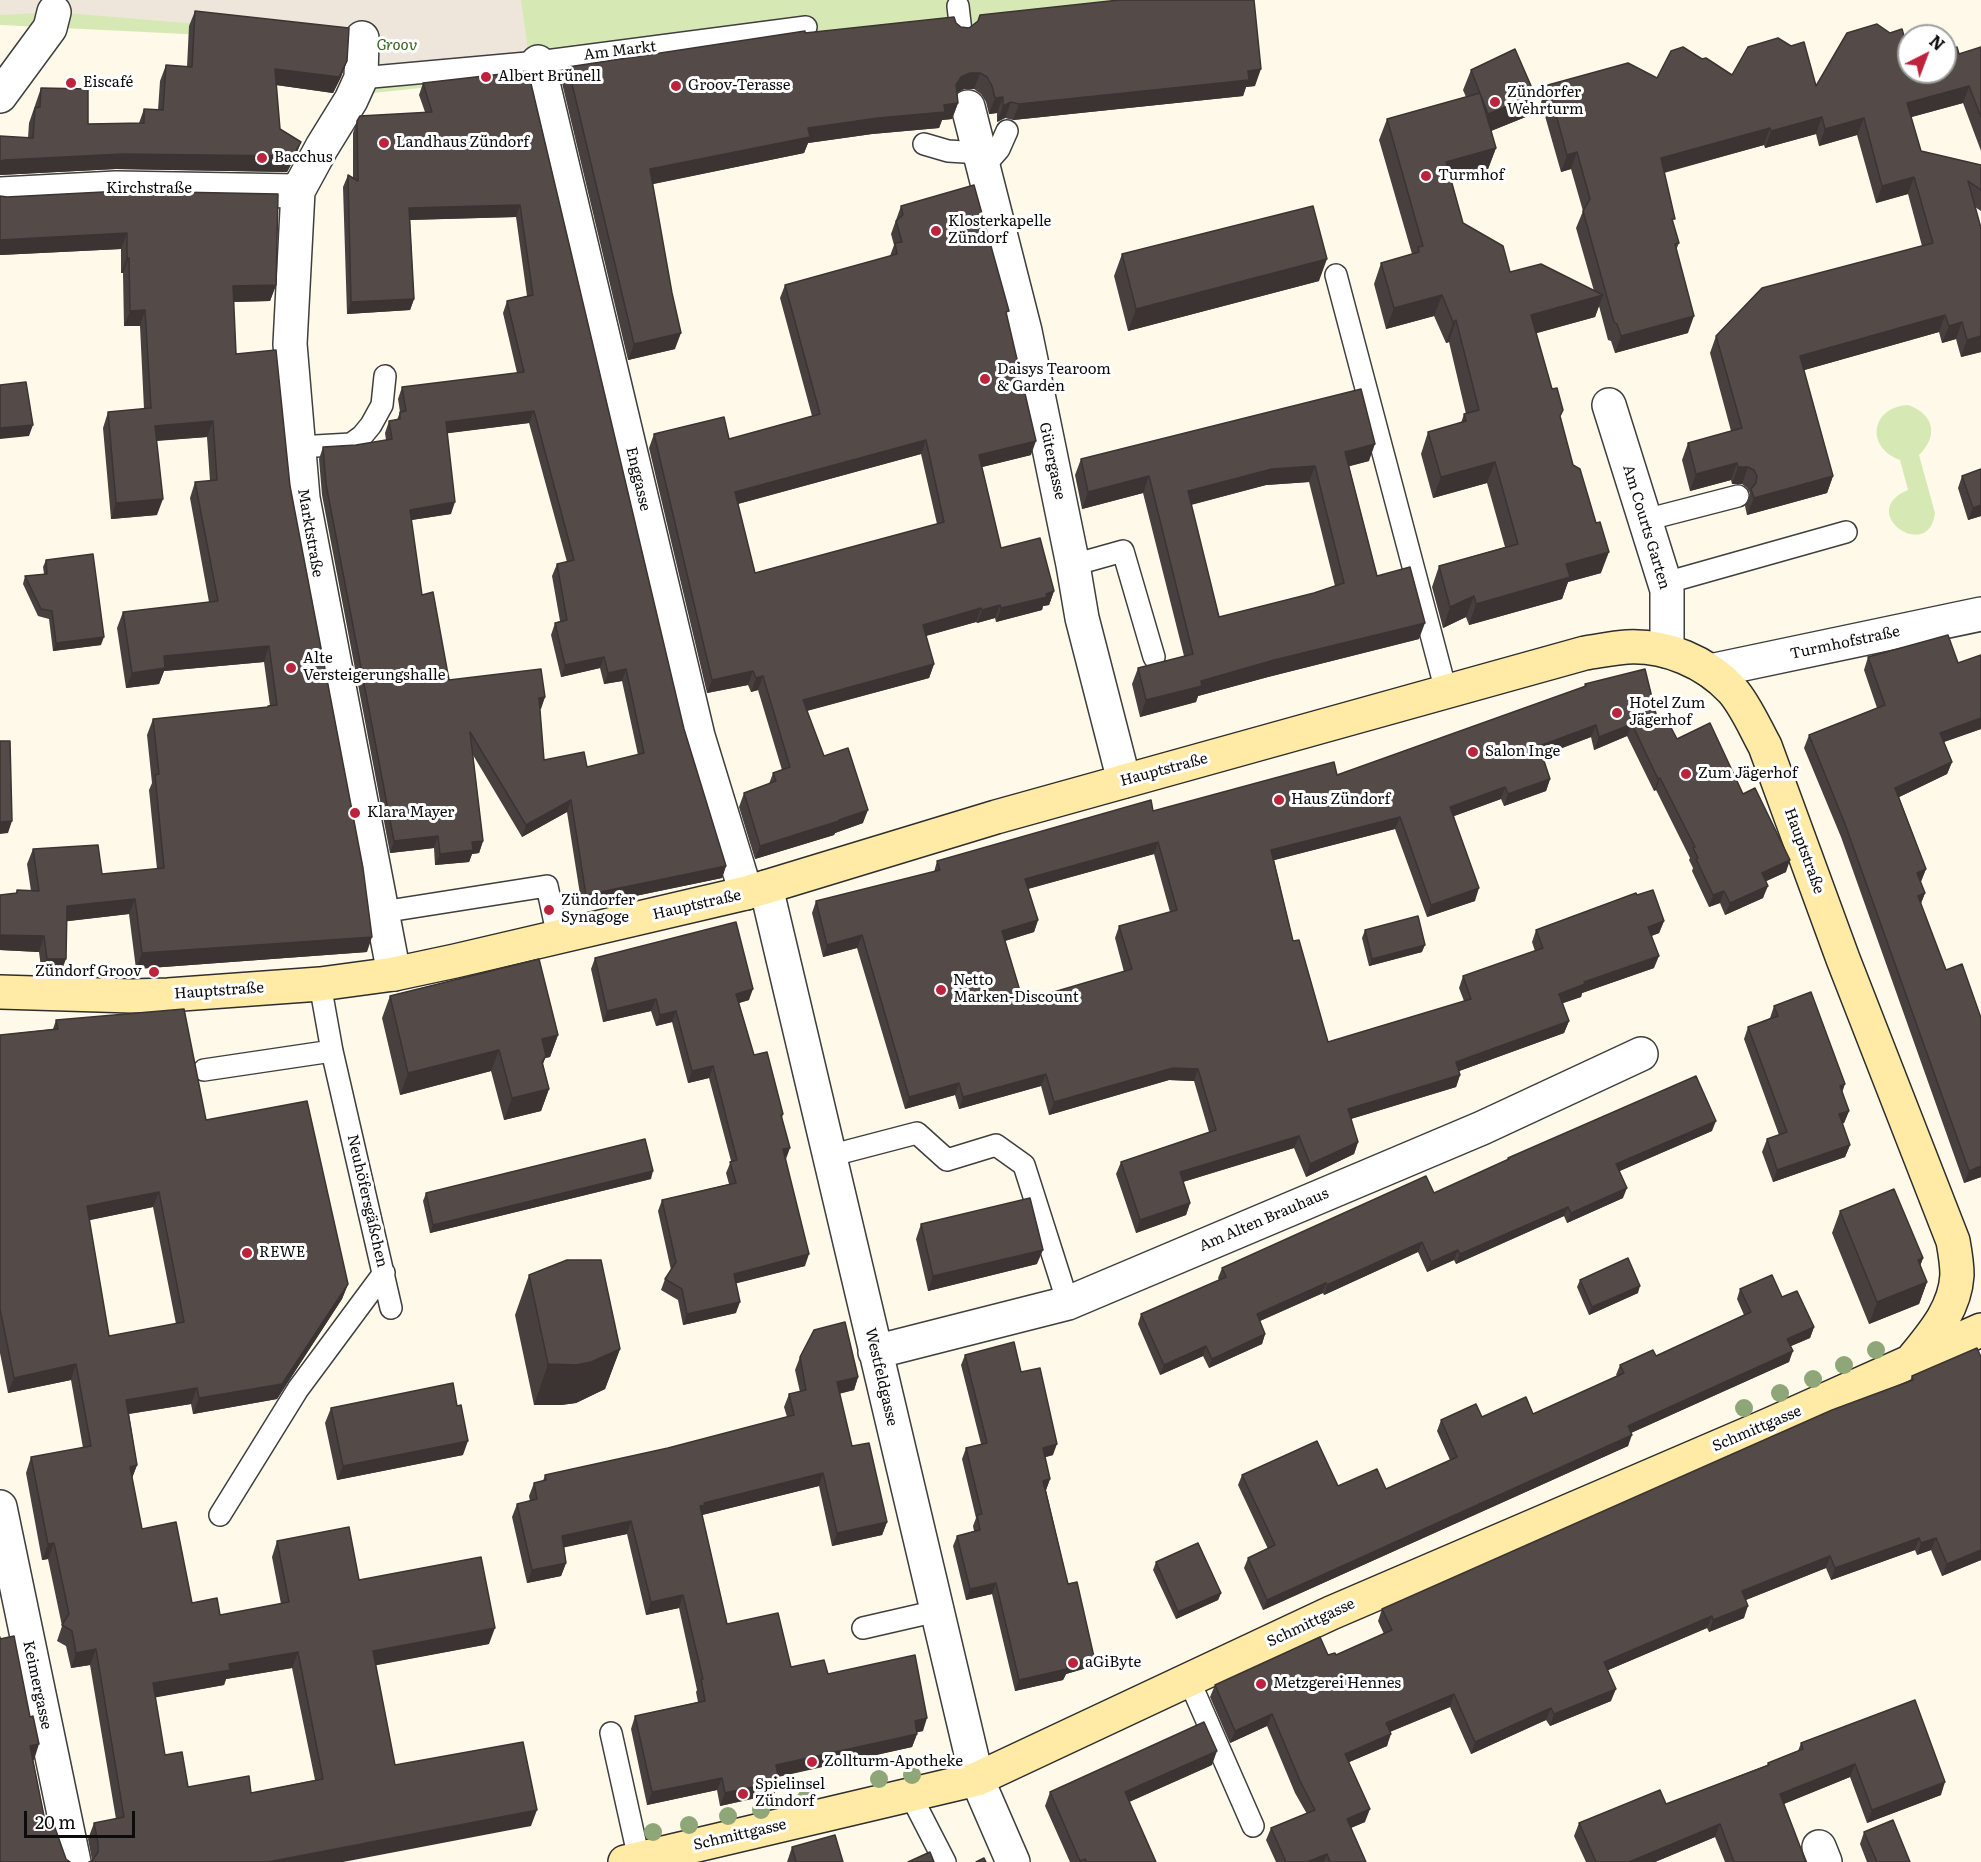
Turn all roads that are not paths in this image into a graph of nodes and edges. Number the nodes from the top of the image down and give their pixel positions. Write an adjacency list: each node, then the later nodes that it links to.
1 (958, 6): 4 (lane)
2 (54, 12): 8 (street)
3 (806, 27): 6 (lane, Am Markt)
4 (961, 32)
5 (362, 38): 7 (street)
6 (538, 62): 7 (lane, Am Markt); 30 (street, Enggasse)
7 (356, 89): 13 (street, Marktstraße)
8 (0, 96)
9 (968, 107): 12 (street, Gütergasse)
10 (1007, 131): 12 (lane)
11 (924, 144): 12 (lane)
12 (982, 159): 22 (street, Gütergasse)
13 (298, 191): 14 (street, Kirchstraße); 18 (street, Marktstraße)
14 (0, 194)
15 (1336, 275): 28 (lane)
16 (385, 376): 18 (lane)
17 (1608, 405): 20 (street, Am Courts Garten)
18 (298, 447): 31 (street, Marktstraße)
19 (1738, 496): 20 (lane)
20 (1645, 520): 23 (street, Am Courts Garten)
21 (1845, 532): 23 (lane)
22 (1073, 565): 26 (lane); 29 (street, Gütergasse)
23 (1665, 583): 25 (street, Am Courts Garten)
24 (1981, 614): 27 (street, Turmhofstraße)
25 (1667, 651): 27 (main road, Hauptstraße); 28 (main road, Hauptstraße)
26 (1154, 657)
27 (1710, 671): 40 (main road, Hauptstraße)
28 (1446, 691): 29 (main road, Hauptstraße)
29 (1124, 781): 30 (main road, Hauptstraße)
30 (756, 890): 32 (main road, Hauptstraße); 39 (street, Westfeldgasse)
31 (382, 912): 32 (lane); 33 (street, Marktstraße)
32 (558, 937): 33 (main road, Hauptstraße)
33 (394, 974): 34 (main road, Hauptstraße)
34 (320, 984): 35 (main road, Hauptstraße); 36 (lane, Neuhöfersgäßchen)
35 (0, 993)
36 (332, 1051): 38 (lane); 42 (lane, Neuhöfersgäßchen)
37 (1641, 1054): 43 (street, Am Alten Brauhaus)
38 (204, 1070)
39 (829, 1156): 43 (lane); 46 (street, Westfeldgasse)
40 (1953, 1241): 41 (main road); 47 (main road, Hauptstraße)
41 (1981, 1262)
42 (384, 1273): 44 (lane); 49 (lane, Neuhöfersgäßchen)
43 (1068, 1303): 46 (street, Am Alten Brauhaus)
44 (391, 1308)
45 (1981, 1330): 47 (main road, Schmittgasse)
46 (875, 1352): 50 (street, Westfeldgasse)
47 (1911, 1361): 52 (main road, Schmittgasse)
48 (0, 1507): 58 (street, Keimergasse)
49 (220, 1515)
50 (937, 1611): 51 (lane); 54 (street, Westfeldgasse)
51 (863, 1628)
52 (1189, 1680): 54 (main road, Schmittgasse); 56 (lane)
53 (611, 1733): 57 (lane)
54 (977, 1779): 55 (main road, Schmittgasse); 60 (street, Westfeldgasse)
55 (910, 1794): 57 (main road, Schmittgasse); 59 (lane)
56 (1253, 1826)
57 (632, 1860)
58 (74, 1862)
59 (945, 1862)
60 (1013, 1862)

